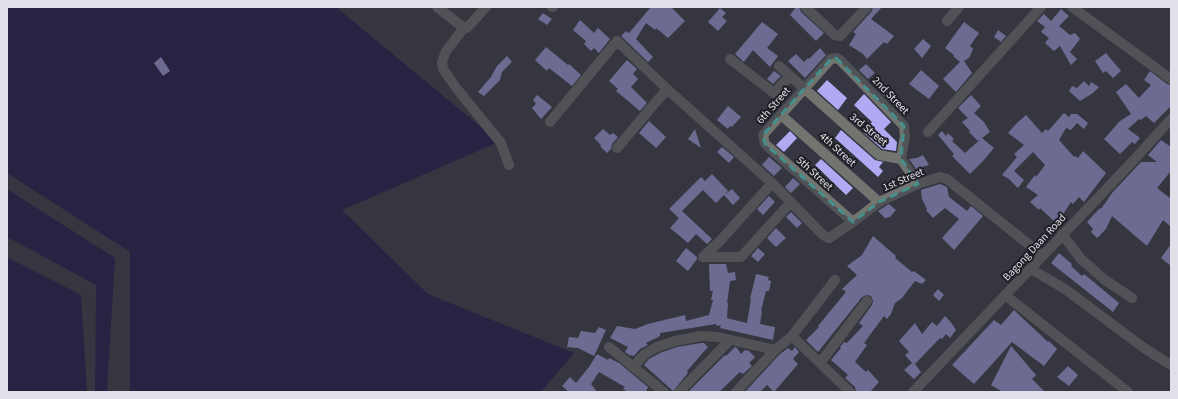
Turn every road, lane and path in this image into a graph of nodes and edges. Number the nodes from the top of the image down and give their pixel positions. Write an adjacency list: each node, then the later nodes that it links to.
1 (437, 7): 9 (street)
2 (486, 7): 9 (street)
3 (805, 7): 4 (street)
4 (867, 7)
5 (959, 7): 8 (street)
6 (1041, 7): 20 (street)
7 (1072, 7): 14 (street)
8 (948, 20)
9 (464, 28): 24 (street)
10 (836, 58): 15 (street, 6th Street); 23 (street, 2nd Street)
11 (730, 59): 13 (street)
12 (779, 66): 13 (street, 6th Street)
13 (790, 76): 15 (street, 6th Street)
14 (1171, 79)
15 (804, 88): 17 (street, 6th Street); 23 (street, 3rd Street)
16 (667, 89): 19 (street); 22 (street); 25 (street)
17 (781, 114): 21 (street, 6th Street); 28 (street, 4th Street)
18 (1171, 119): 30 (street, Bagong Daan Road)
19 (550, 122)
20 (928, 132)
21 (763, 139): 29 (street, 5th Street)
22 (617, 148)
23 (900, 159): 26 (street)
24 (509, 165)
25 (772, 183): 27 (street); 27 (street)
26 (918, 184): 28 (street, 1st Street); 31 (street, 1st Street)
27 (792, 202): 29 (street, 1st Street)
28 (879, 202): 29 (street, 1st Street)
29 (853, 222)
30 (1062, 234): 31 (street, Bagong Daan Road); 35 (street)
31 (1042, 255): 32 (street, Bagong Daan Road)
32 (1031, 269): 34 (street, Bagong Daan Road); 42 (street)
33 (836, 280): 37 (street)
34 (1005, 295): 48 (street, Bagong Daan Road); 49 (street)
35 (1132, 298)
36 (867, 301): 41 (street)
37 (792, 336): 40 (street); 41 (street)
38 (730, 340): 40 (street); 43 (street); 45 (street)
39 (609, 347): 43 (street)
40 (775, 350): 46 (street)
41 (820, 363): 47 (street)
42 (1171, 365)
43 (633, 367): 44 (street)
44 (664, 392)
45 (679, 392)
46 (736, 392)
47 (850, 392)
48 (913, 392)
49 (1128, 392)

